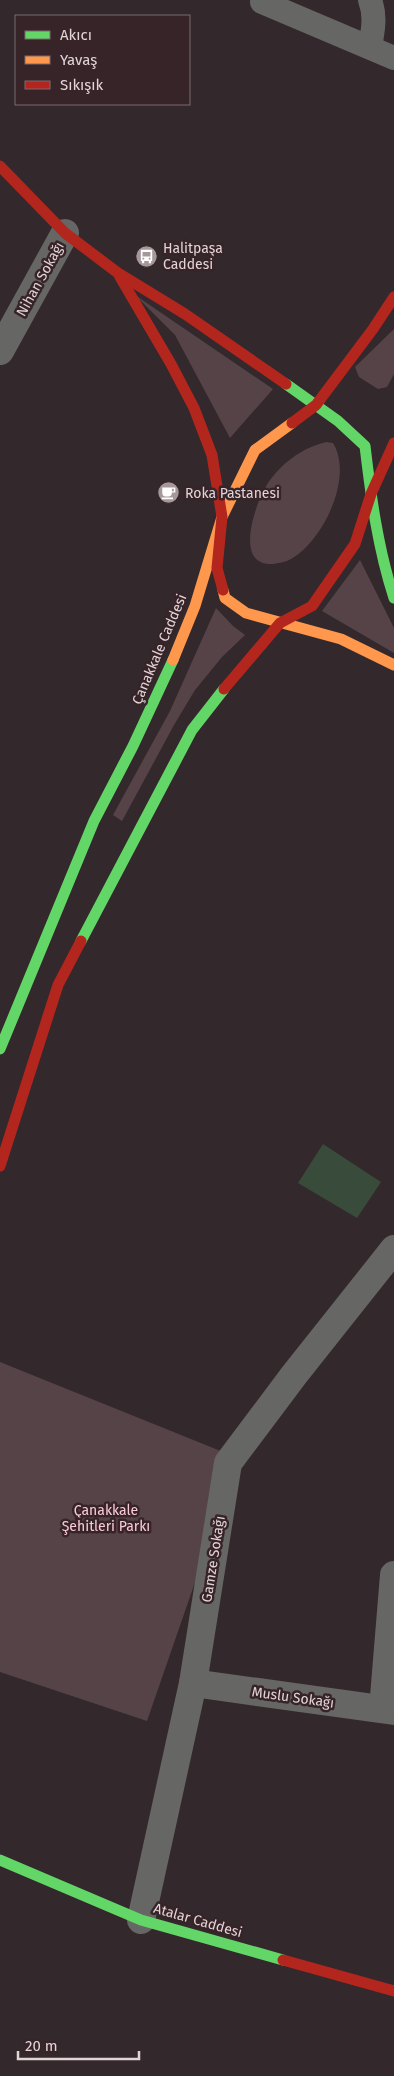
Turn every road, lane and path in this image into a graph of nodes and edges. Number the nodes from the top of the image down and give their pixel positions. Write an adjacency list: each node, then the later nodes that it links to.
1 (370, 0): 3 (lane)
2 (262, 2): 3 (lane)
3 (370, 48): 4 (lane)
4 (394, 58)
5 (0, 166): 6 (main road)
6 (65, 233): 7 (main road); 9 (street, Nihan Sokağı)
7 (118, 273): 10 (main road); 13 (main road)
8 (394, 297): 10 (main road, Çanakkale Caddesi)
9 (0, 351)
10 (316, 405): 12 (main road); 13 (main road, Çanakkale Caddesi)
11 (394, 443): 12 (main road)
12 (372, 494): 14 (main road); 15 (main road)
13 (222, 517): 15 (main road); 17 (main road, Çanakkale Caddesi)
14 (394, 598)
15 (280, 623): 16 (main road); 18 (main road)
16 (394, 665)
17 (0, 1048)
18 (0, 1166)
19 (394, 1249): 21 (street, Gamze Sokağı)
20 (394, 1575): 22 (street)
21 (193, 1683): 22 (street, Muslu Sokağı); 24 (street, Gamze Sokağı)
22 (388, 1710)
23 (0, 1860): 24 (main road, Atalar Caddesi)
24 (141, 1920): 25 (main road, Atalar Caddesi)
25 (394, 1991)

